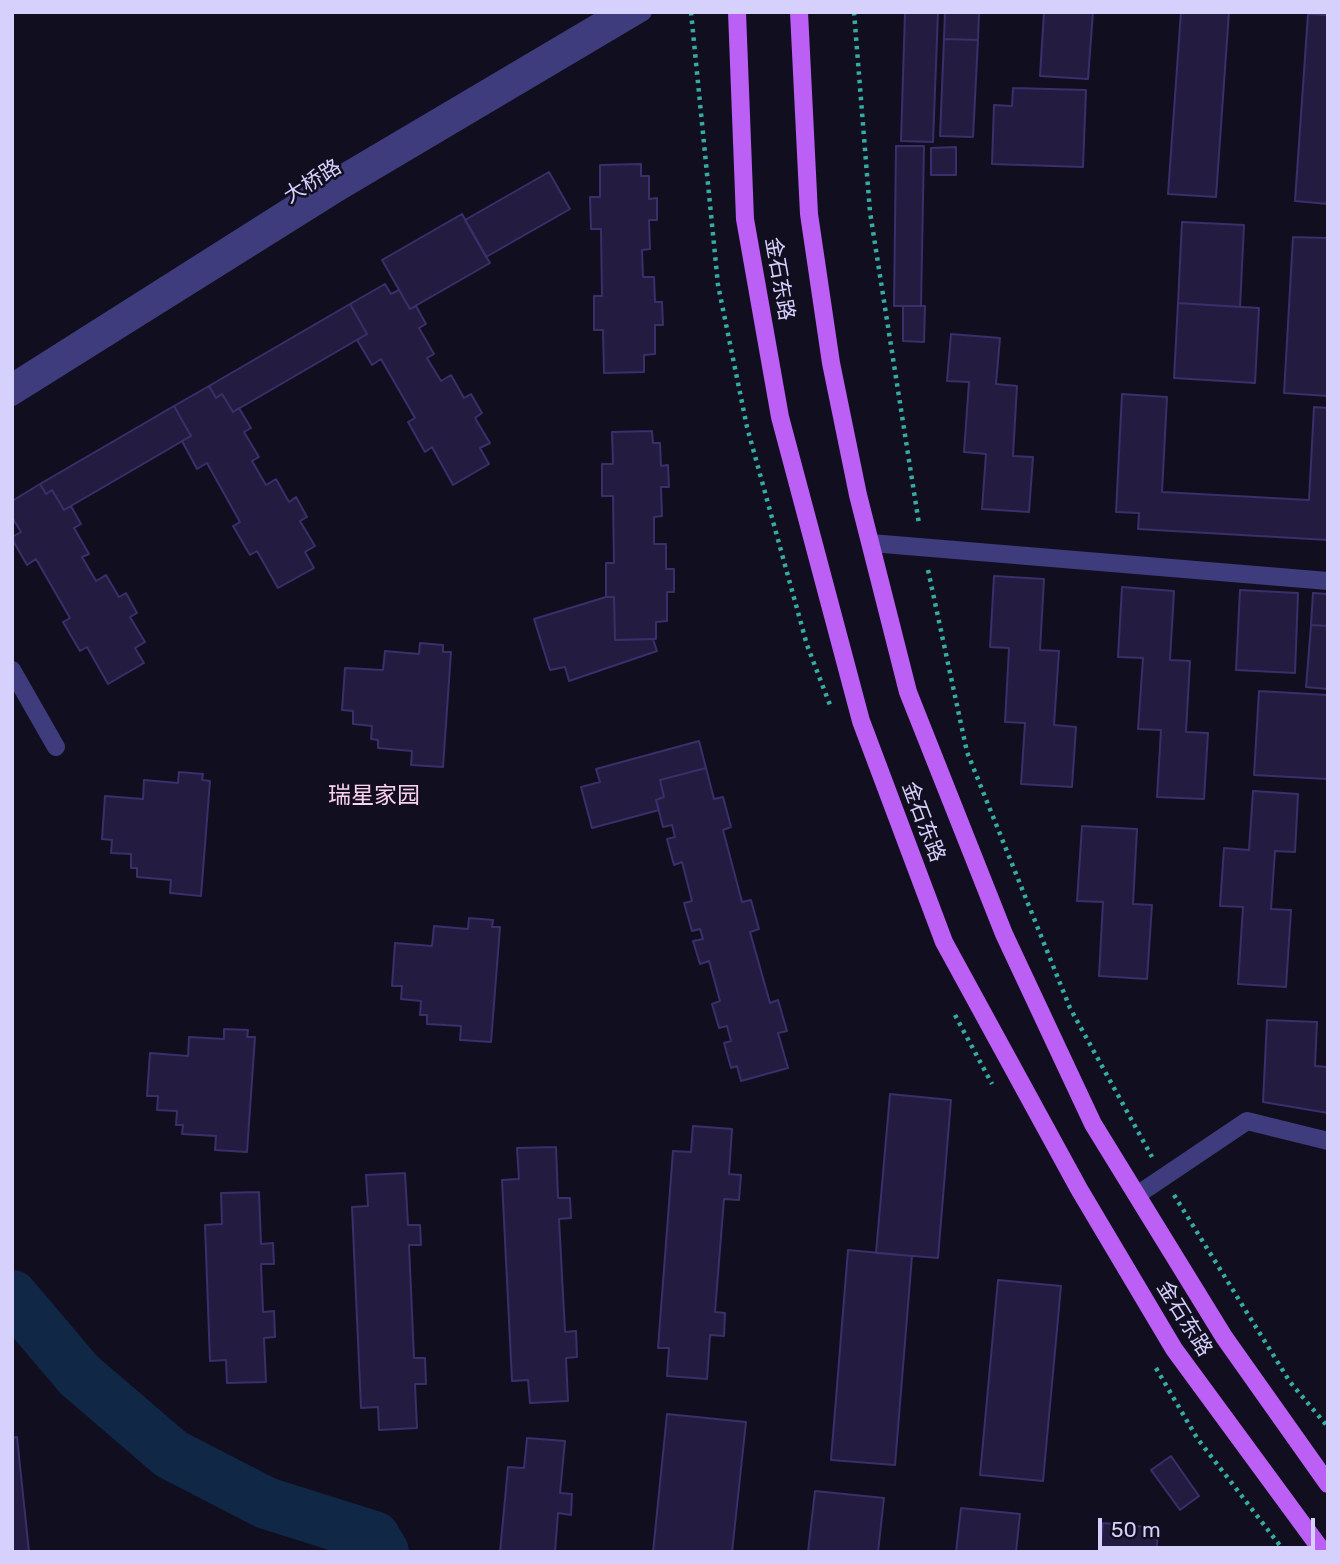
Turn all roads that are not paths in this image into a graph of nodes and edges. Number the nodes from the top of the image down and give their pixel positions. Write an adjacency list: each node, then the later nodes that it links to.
1 (615, 12): 5 (street, 大桥路)
2 (643, 12): 6 (street, 大桥路)
3 (737, 12): 14 (main road, 金石东路)
4 (799, 12): 7 (main road, 金石东路)
5 (12, 382)
6 (12, 397)
7 (871, 543): 8 (street); 12 (main road, 金石东路)
8 (1328, 581)
9 (12, 670): 10 (street)
10 (56, 747)
11 (1328, 1141): 12 (street)
12 (1137, 1195): 13 (main road, 金石东路)
13 (1328, 1484)
14 (1323, 1552)

